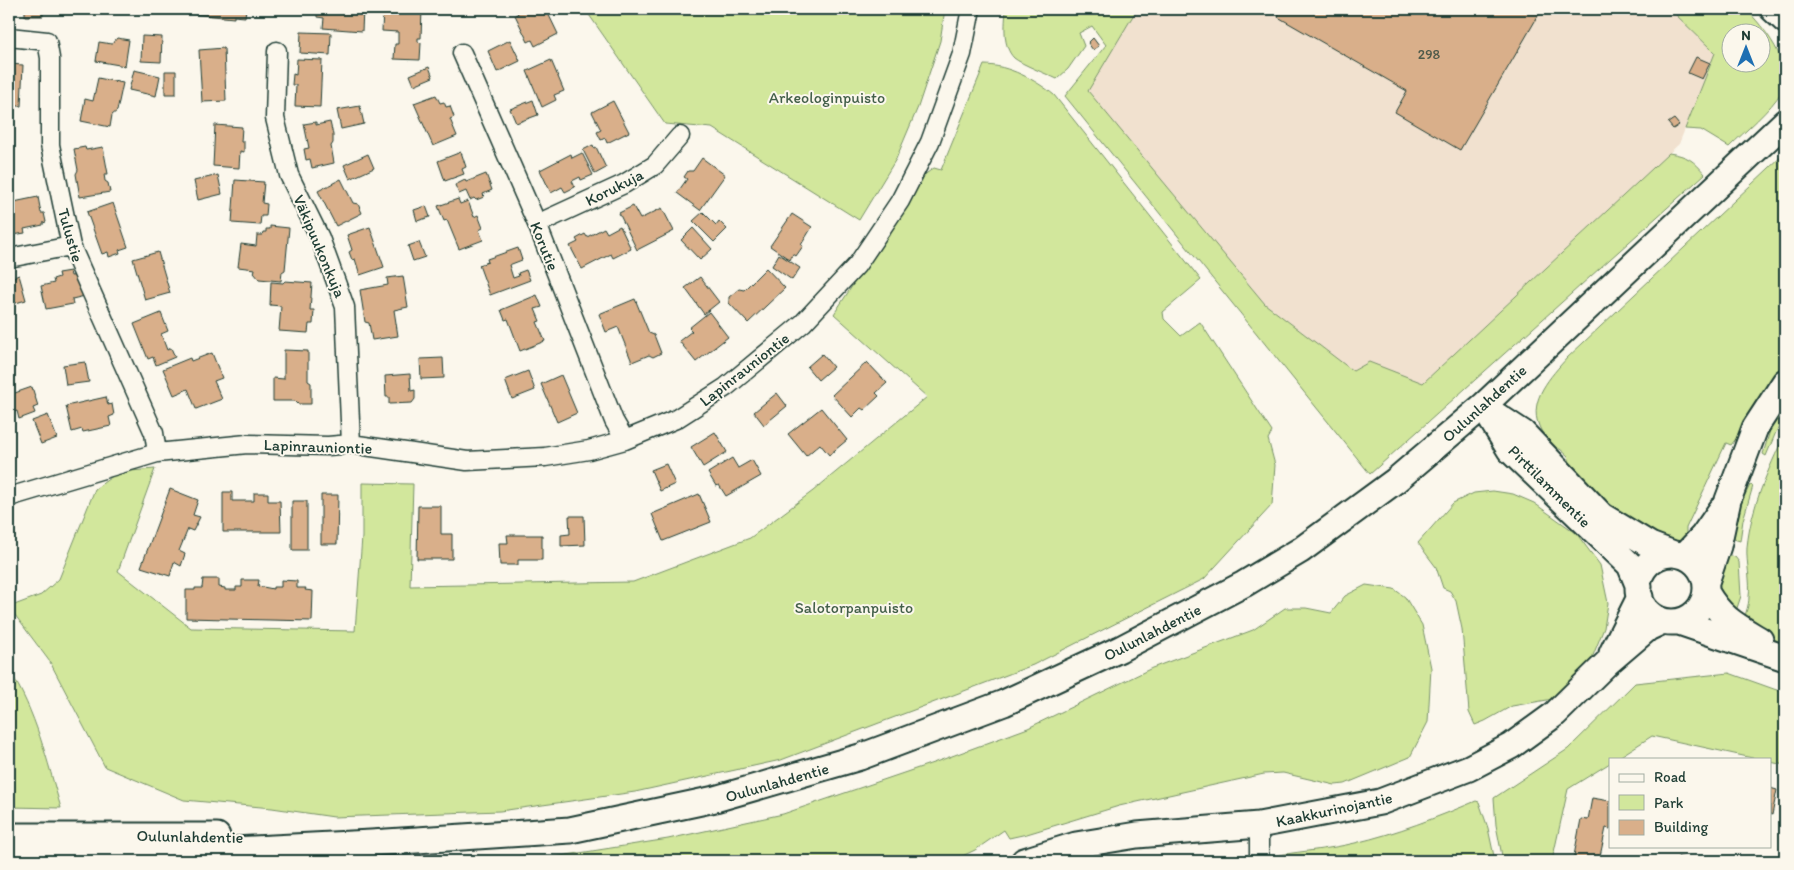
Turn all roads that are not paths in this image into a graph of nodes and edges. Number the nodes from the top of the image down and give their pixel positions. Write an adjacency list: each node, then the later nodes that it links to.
1 (971, 9): 14 (street, Lapinrauniontie)
2 (1773, 9): 3 (main road)
3 (1785, 20)
4 (9, 37): 10 (street, Tulustie)
5 (277, 51): 15 (street, Väkipuukonkuja)
6 (462, 53): 9 (street, Korutie)
7 (1785, 122): 13 (main road, Oulunlahdentie)
8 (680, 136): 9 (street, Korukuja)
9 (537, 224): 14 (street, Korutie)
10 (71, 246): 11 (street); 16 (street, Tulustie)
11 (9, 258)
12 (1785, 382): 18 (main road)
13 (1483, 406): 19 (main road, Pirttilammentie); 21 (main road, Pirttilammentie); 27 (main road, Oulunlahdentie)
14 (625, 440): 15 (street, Lapinrauniontie)
15 (351, 444): 16 (street, Lapinrauniontie)
16 (157, 453): 17 (street, Lapinrauniontie)
17 (9, 497)
18 (1728, 500): 19 (main road); 20 (main road)
19 (1678, 554): 20 (main road); 21 (main road)
20 (1706, 587): 22 (main road); 23 (main road)
21 (1639, 592): 22 (main road); 24 (main road, Kaakkurinojantie)
22 (1671, 621): 23 (main road); 24 (main road, Kaakkurinojantie)
23 (1785, 657)
24 (1607, 663): 25 (main road, Kaakkurinojantie)
25 (1259, 825): 29 (main road, Kaakkurinojantie); 30 (street)
26 (9, 836): 27 (main road, Oulunlahdentie)
27 (371, 843): 28 (main road, Oulunlahdentie)
28 (9, 858)
29 (1024, 861)
30 (1259, 861)

